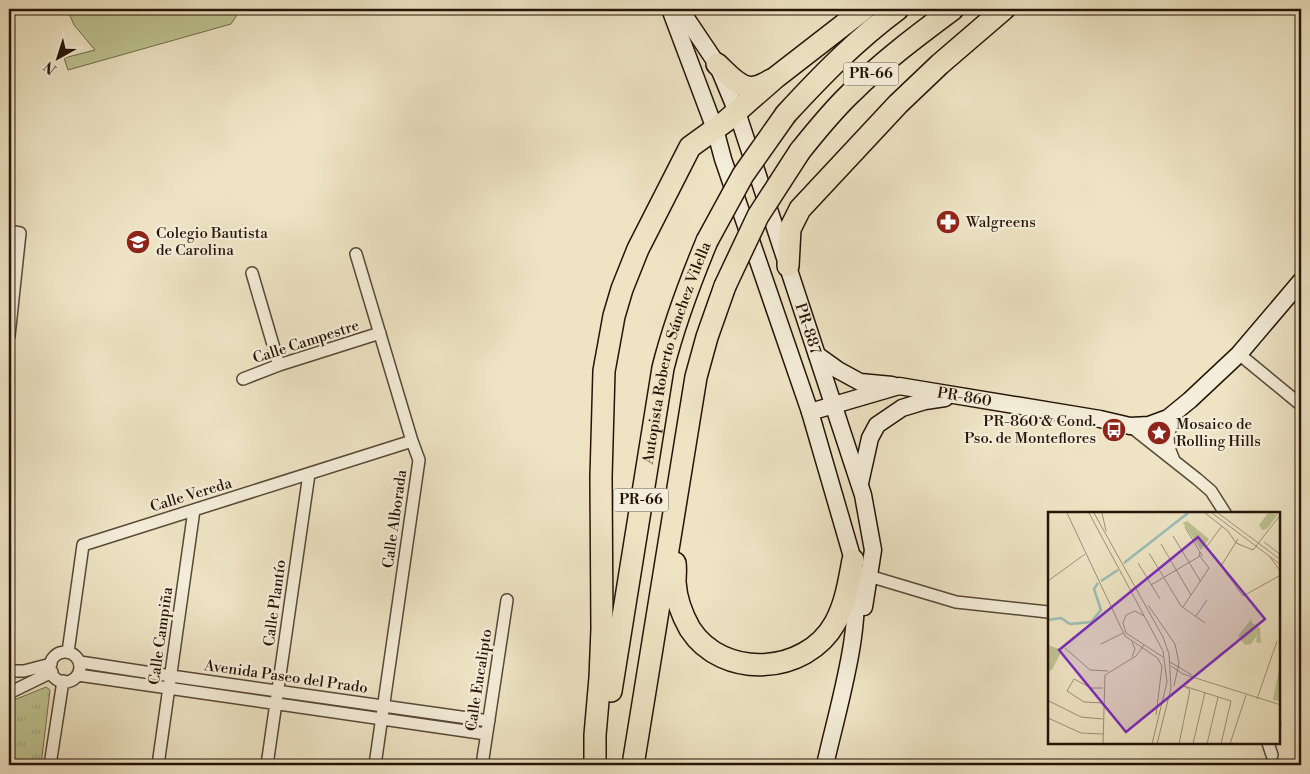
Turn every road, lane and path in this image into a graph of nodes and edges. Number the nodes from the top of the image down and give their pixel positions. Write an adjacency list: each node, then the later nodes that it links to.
1 (670, 9): 10 (street, PR-887)
2 (680, 9): 7 (street, PR-887)
3 (864, 9): 8 (highway)
4 (898, 9): 65 (highway, Autopista Roberto Sánchez Vilella / PR-66, bridge)
5 (952, 9): 35 (highway, Autopista Roberto Sánchez Vilella / PR-66, bridge)
6 (1004, 9): 13 (highway)
7 (718, 64): 8 (highway); 9 (street, PR-887)
8 (775, 78): 9 (highway)
9 (736, 112): 10 (highway); 13 (street, PR-887)
10 (715, 129): 27 (street, PR-887); 64 (highway)
11 (15, 232): 17 (street)
12 (356, 254): 16 (street, Calle Alborada)
13 (788, 266): 19 (street, PR-887)
14 (252, 273): 20 (street)
15 (1301, 281): 18 (street, PR-860 / PR-860)
16 (380, 334): 20 (street, Calle Campestre); 29 (street, Calle Alborada)
17 (9, 336)
18 (1239, 354): 25 (street); 26 (street, PR-860 / PR-860)
19 (817, 355): 22 (street); 24 (street, PR-887)
20 (279, 365): 21 (street, Calle Campestre)
21 (242, 379)
22 (899, 386): 23 (street, PR-860 / PR-860); 24 (street, PR-860 / PR-860)
23 (960, 396): 28 (street, PR-860 / PR-860); 32 (street)
24 (833, 405): 27 (street, PR-860 / PR-860); 32 (street, PR-887)
25 (1301, 405)
26 (1181, 406): 28 (street, PR-860 / PR-860); 30 (street)
27 (810, 412): 36 (street, PR-887)
28 (1130, 426): 30 (street)
29 (412, 441): 31 (street, Calle Vereda); 53 (street, Calle Alborada)
30 (1175, 462): 34 (street)
31 (308, 474): 33 (street, Calle Vereda); 50 (street, Calle Plantío)
32 (859, 485): 37 (street, PR-887)
33 (194, 510): 40 (street, Calle Vereda); 46 (street, Calle Campiña)
34 (1224, 512)
35 (673, 528): 36 (highway); 66 (highway, Autopista Roberto Sánchez Vilella / PR-66)
36 (853, 560): 42 (street, PR-887)
37 (869, 576): 39 (street); 42 (street, PR-887)
38 (507, 600): 55 (street, Calle Eucalipto)
39 (1048, 612)
40 (68, 652): 41 (street); 43 (street)
41 (80, 662): 45 (street); 46 (street, Avenida Paseo del Prado)
42 (848, 662): 67 (street, PR-887)
43 (52, 668): 44 (street); 47 (street); 48 (street)
44 (9, 671)
45 (78, 675): 47 (street); 49 (street, Avenida Paseo del Prado)
46 (171, 676): 49 (street, Calle Campiña); 50 (street, Avenida Paseo del Prado)
47 (63, 681): 59 (street)
48 (14, 686): 51 (street)
49 (169, 689): 52 (street, Avenida Paseo del Prado); 60 (street, Calle Campiña)
50 (277, 691): 52 (street, Calle Plantío); 53 (street, Avenida Paseo del Prado)
51 (9, 693)
52 (276, 704): 54 (street, Avenida Paseo del Prado); 61 (street, Calle Plantío)
53 (384, 706): 54 (street, Calle Alborada); 55 (street, Avenida Paseo del Prado)
54 (382, 719): 56 (street, Avenida Paseo del Prado); 62 (street, Calle Alborada)
55 (489, 721): 56 (street, Calle Eucalipto)
56 (486, 734): 63 (street, Calle Eucalipto)
57 (1268, 744): 58 (street)
58 (1272, 755)
59 (50, 765)
60 (158, 765)
61 (267, 765)
62 (375, 765)
63 (482, 765)
64 (595, 765)
65 (600, 765)
66 (633, 765)
67 (825, 765)

